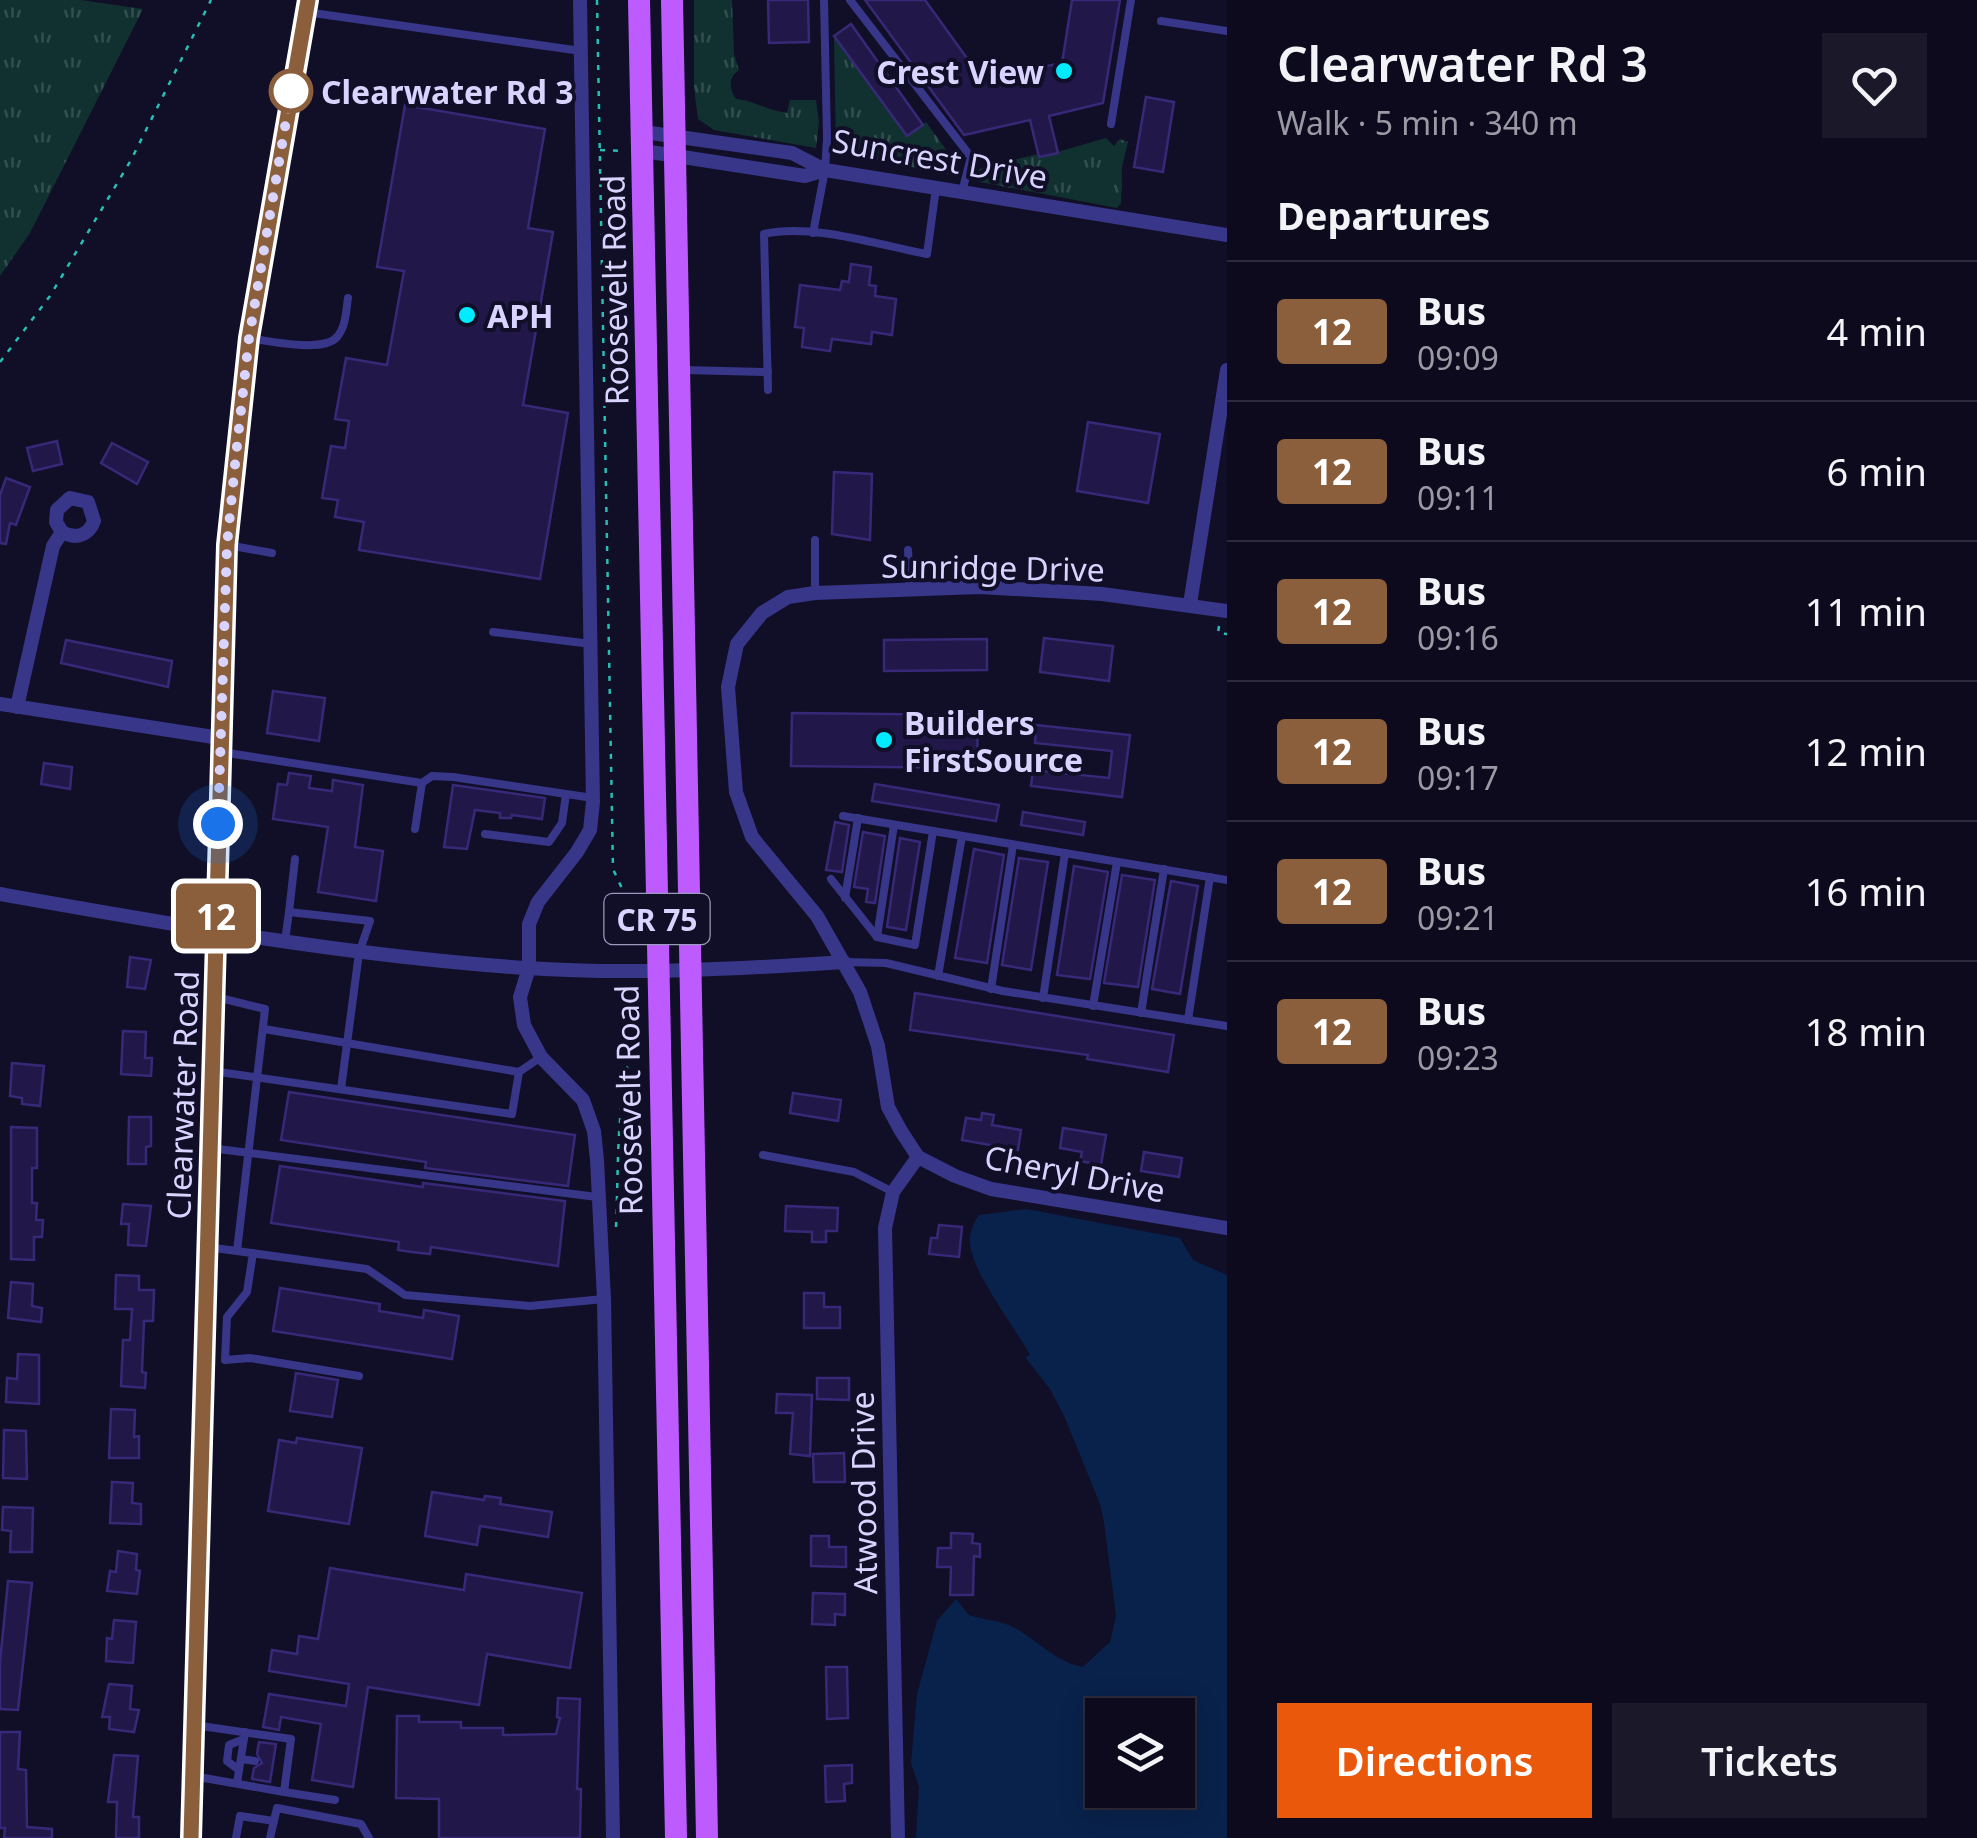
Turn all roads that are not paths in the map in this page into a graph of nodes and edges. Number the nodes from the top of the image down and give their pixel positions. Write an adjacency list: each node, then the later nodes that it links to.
1 (580, 0): 10 (street)
2 (639, 0): 12 (main road, Roosevelt Road / CR 75)
3 (672, 0): 13 (main road, Roosevelt Road / CR 75)
4 (824, 0): 14 (lane)
5 (850, 0): 16 (lane)
6 (1130, 0): 11 (lane)
7 (307, 6): 10 (lane); 20 (street, Clearwater Road)
8 (1161, 21): 9 (lane)
9 (1227, 31)
10 (580, 51): 35 (street)
11 (1111, 124)
12 (644, 142): 13 (street); 66 (main road, Roosevelt Road / CR 75)
13 (675, 148): 14 (street, Suncrest Drive); 21 (main road, Roosevelt Road / CR 75)
14 (825, 170): 15 (street, Suncrest Drive); 17 (lane)
15 (936, 188): 16 (street, Suncrest Drive); 17 (lane)
16 (962, 192): 18 (street, Suncrest Drive)
17 (813, 233): 23 (lane)
18 (1227, 235)
19 (348, 298): 20 (lane)
20 (249, 338): 27 (street, Clearwater Road)
21 (680, 370): 23 (lane); 67 (main road, Roosevelt Road / CR 75)
22 (1227, 370): 32 (street)
23 (768, 372): 24 (lane)
24 (768, 390)
25 (62, 532): 37 (street)
26 (814, 540): 31 (lane)
27 (227, 545): 29 (lane); 38 (street, Clearwater Road)
28 (908, 550): 30 (lane)
29 (272, 553)
30 (910, 591): 31 (street, Sunridge Drive); 32 (street, Sunridge Drive)
31 (815, 593): 64 (street, Sunridge Drive)
32 (1190, 604): 33 (street, Sunridge Drive)
33 (1227, 611)
34 (493, 632): 35 (lane)
35 (590, 644): 41 (street)
36 (0, 704): 37 (street)
37 (18, 707): 38 (street)
38 (220, 745): 39 (lane); 60 (street, Clearwater Road)
39 (422, 783): 40 (lane); 45 (lane)
40 (566, 794): 41 (lane); 47 (lane)
41 (593, 798): 65 (street)
42 (843, 816): 43 (lane)
43 (858, 818): 44 (lane); 58 (lane)
44 (894, 825): 46 (lane); 61 (lane)
45 (415, 830)
46 (932, 831): 48 (lane); 61 (lane)
47 (485, 834)
48 (962, 836): 49 (lane); 68 (lane)
49 (1013, 844): 50 (lane); 69 (lane)
50 (1065, 853): 52 (lane); 71 (lane)
51 (296, 859): 59 (lane)
52 (1117, 862): 53 (lane); 72 (lane)
53 (1164, 870): 54 (lane); 73 (lane)
54 (1210, 877): 56 (lane); 74 (lane)
55 (831, 879): 58 (lane)
56 (1227, 880)
57 (0, 894): 60 (street)
58 (845, 898): 61 (lane)
59 (288, 912): 62 (lane); 63 (lane)
60 (216, 932): 62 (street); 70 (street, Clearwater Road)
61 (877, 937)
62 (285, 940): 63 (street)
63 (359, 953): 65 (street); 77 (lane)
64 (844, 962): 67 (street); 68 (lane); 86 (street)
65 (529, 968): 66 (street); 78 (street)
66 (658, 972): 67 (street); 114 (main road, Roosevelt Road / CR 75)
67 (691, 972): 115 (main road, Roosevelt Road / CR 75)
68 (938, 976): 69 (lane)
69 (991, 989): 71 (lane)
70 (214, 997): 76 (lane); 79 (street, Clearwater Road)
71 (1043, 998): 72 (lane)
72 (1093, 1006): 73 (lane)
73 (1141, 1013): 74 (lane)
74 (1188, 1020): 75 (lane)
75 (1227, 1026)
76 (264, 1029): 77 (lane); 81 (lane)
77 (348, 1043): 80 (lane); 82 (lane)
78 (541, 1058): 80 (lane); 88 (street)
79 (212, 1072): 81 (lane); 83 (street, Clearwater Road)
80 (519, 1072): 82 (lane)
81 (260, 1078): 82 (lane); 84 (lane)
82 (341, 1090)
83 (210, 1148): 84 (lane); 90 (street, Clearwater Road)
84 (248, 1153): 88 (lane); 91 (lane)
85 (763, 1155): 87 (lane)
86 (918, 1157): 87 (street, Atwood Drive); 89 (street, Cheryl Drive)
87 (893, 1192): 116 (street, Atwood Drive)
88 (597, 1197): 93 (street)
89 (1227, 1228)
90 (207, 1247): 91 (lane); 94 (street, Clearwater Road)
91 (237, 1252): 92 (lane)
92 (253, 1253): 93 (lane); 95 (lane)
93 (604, 1300): 113 (street)
94 (204, 1358): 95 (lane); 97 (street, Clearwater Road)
95 (226, 1360): 96 (lane)
96 (358, 1376)
97 (194, 1725): 98 (lane); 104 (street, Clearwater Road)
98 (244, 1736): 99 (lane); 102 (lane); 103 (lane)
99 (240, 1758): 100 (lane); 103 (lane)
100 (256, 1762)
101 (273, 1765): 102 (lane)
102 (287, 1768): 106 (lane)
103 (239, 1770): 105 (lane)
104 (193, 1776): 105 (lane); 109 (street, Clearwater Road)
105 (237, 1782): 106 (lane)
106 (284, 1792): 107 (lane)
107 (335, 1800)
108 (274, 1820): 110 (lane); 111 (lane); 112 (lane)
109 (191, 1838)
110 (236, 1838)
111 (270, 1838)
112 (369, 1838)
113 (614, 1838)
114 (676, 1838)
115 (707, 1838)
116 (898, 1838)

